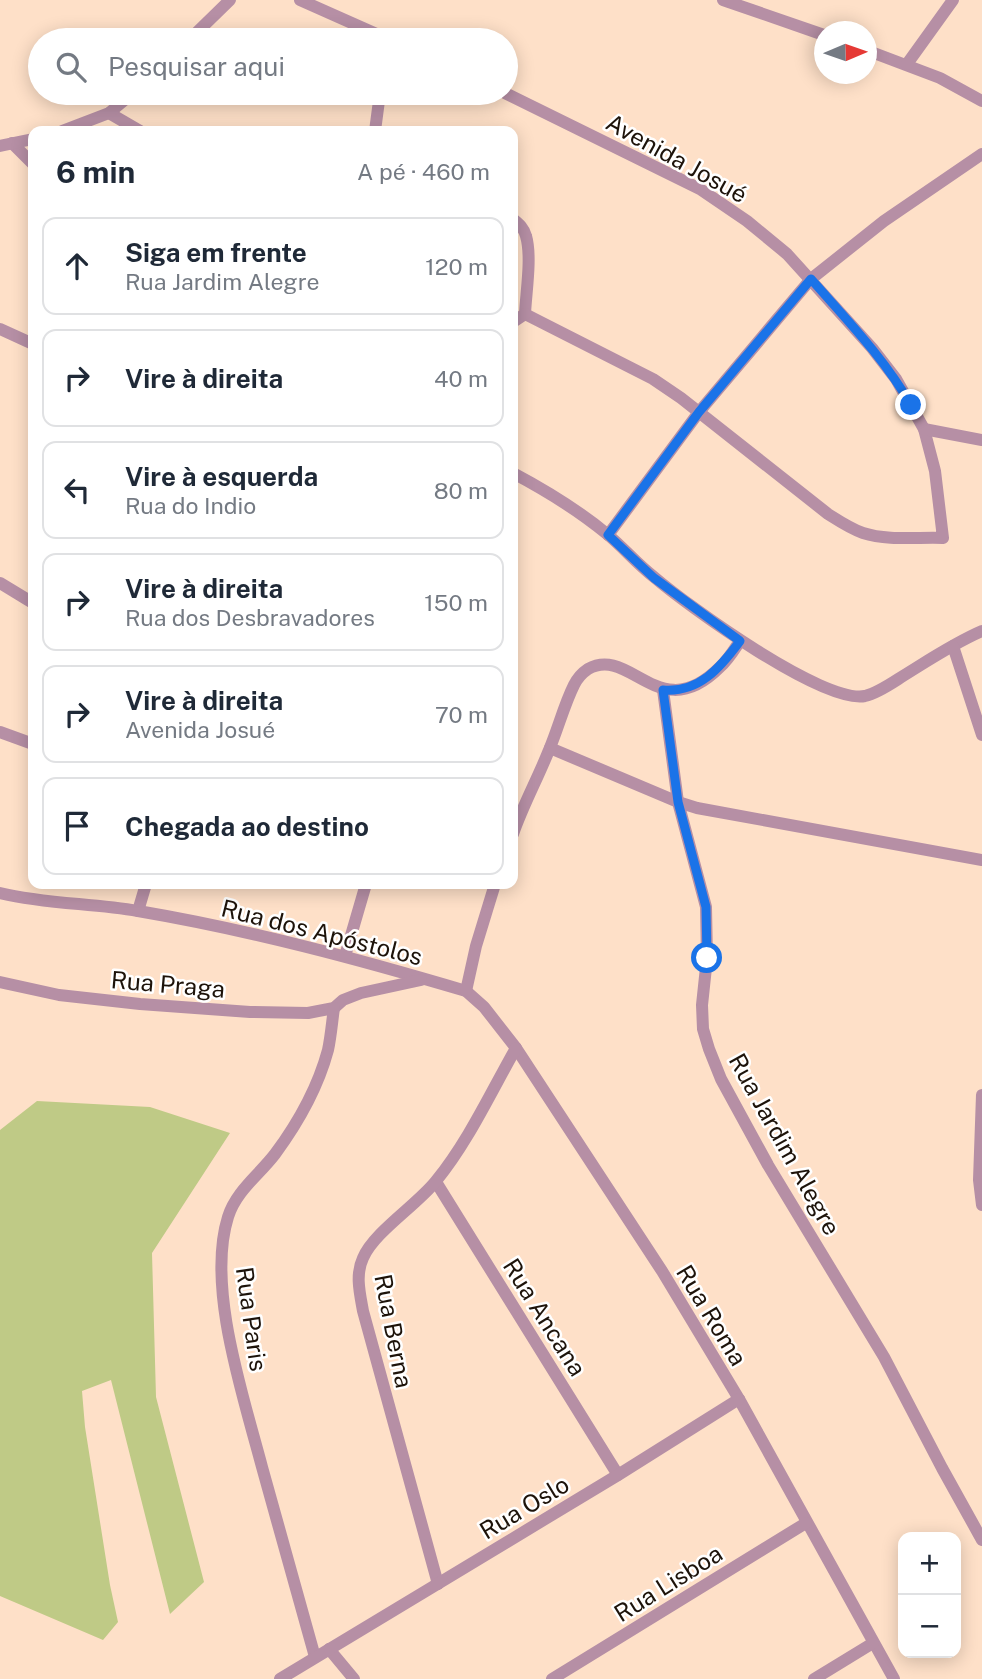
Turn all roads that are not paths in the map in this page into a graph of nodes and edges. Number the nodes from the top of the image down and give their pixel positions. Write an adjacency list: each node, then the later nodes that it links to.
1 (230, 0): 5 (street)
2 (300, 0): 6 (street)
3 (723, 0): 7 (street)
4 (953, 0): 9 (street)
5 (201, 28)
6 (362, 28)
7 (814, 32)
8 (877, 54): 9 (street)
9 (907, 64): 11 (street)
10 (518, 99): 23 (street, Avenida Josué)
11 (982, 100)
12 (119, 105): 14 (street)
13 (378, 105): 17 (street)
14 (109, 113): 15 (street); 16 (street)
15 (75, 126)
16 (131, 126)
17 (376, 126)
18 (28, 140): 19 (street)
19 (6, 145): 21 (street)
20 (982, 154): 23 (street)
21 (28, 160)
22 (518, 223): 24 (street)
23 (811, 279): 28 (street); 29 (street, Avenida Josué)
24 (525, 314): 25 (street); 28 (street)
25 (518, 319)
26 (0, 329): 27 (street)
27 (28, 342)
28 (699, 412): 29 (street, Avenida Josué); 32 (street)
29 (924, 429): 30 (street)
30 (982, 440)
31 (518, 476): 32 (street)
32 (608, 535): 36 (street)
33 (0, 583): 34 (street)
34 (28, 600)
35 (982, 631): 37 (street)
36 (740, 641): 37 (street); 38 (street)
37 (953, 646): 40 (street)
38 (663, 690): 42 (street); 43 (street, Rua Jardim Alegre)
39 (0, 732): 41 (street)
40 (982, 735)
41 (28, 742)
42 (550, 748): 43 (street); 44 (street)
43 (678, 802): 45 (street); 63 (street, Rua Jardim Alegre)
44 (518, 818)
45 (982, 860)
46 (145, 889): 50 (street)
47 (365, 889): 51 (street)
48 (493, 889): 54 (street)
49 (0, 893): 50 (street, Rua dos Apóstolos)
50 (138, 911): 51 (street, Rua dos Apóstolos)
51 (345, 956): 52 (street, Rua dos Apóstolos)
52 (425, 980): 54 (street, Rua dos Apóstolos); 55 (street, Rua Praga)
53 (0, 982): 55 (street, Rua Praga)
54 (466, 991): 56 (street, Rua Roma)
55 (334, 1008): 67 (street, Rua Paris)
56 (516, 1048): 58 (street, Rua Berna); 60 (street, Rua Roma)
57 (982, 1095): 59 (street)
58 (436, 1182): 61 (street, Rua Ancana); 64 (street, Rua Berna)
59 (982, 1205)
60 (739, 1399): 61 (street, Rua Oslo); 62 (street, Rua Roma)
61 (618, 1475): 64 (street, Rua Oslo)
62 (806, 1523): 65 (street, Rua Roma); 70 (street, Rua Lisboa)
63 (982, 1540)
64 (438, 1584): 66 (street, Rua Oslo)
65 (873, 1643): 71 (street); 72 (street, Rua Roma)
66 (329, 1648): 67 (street, Rua Oslo); 69 (street)
67 (315, 1657): 68 (street, Rua Oslo)
68 (279, 1679)
69 (354, 1679)
70 (552, 1679)
71 (814, 1679)
72 (894, 1679)

